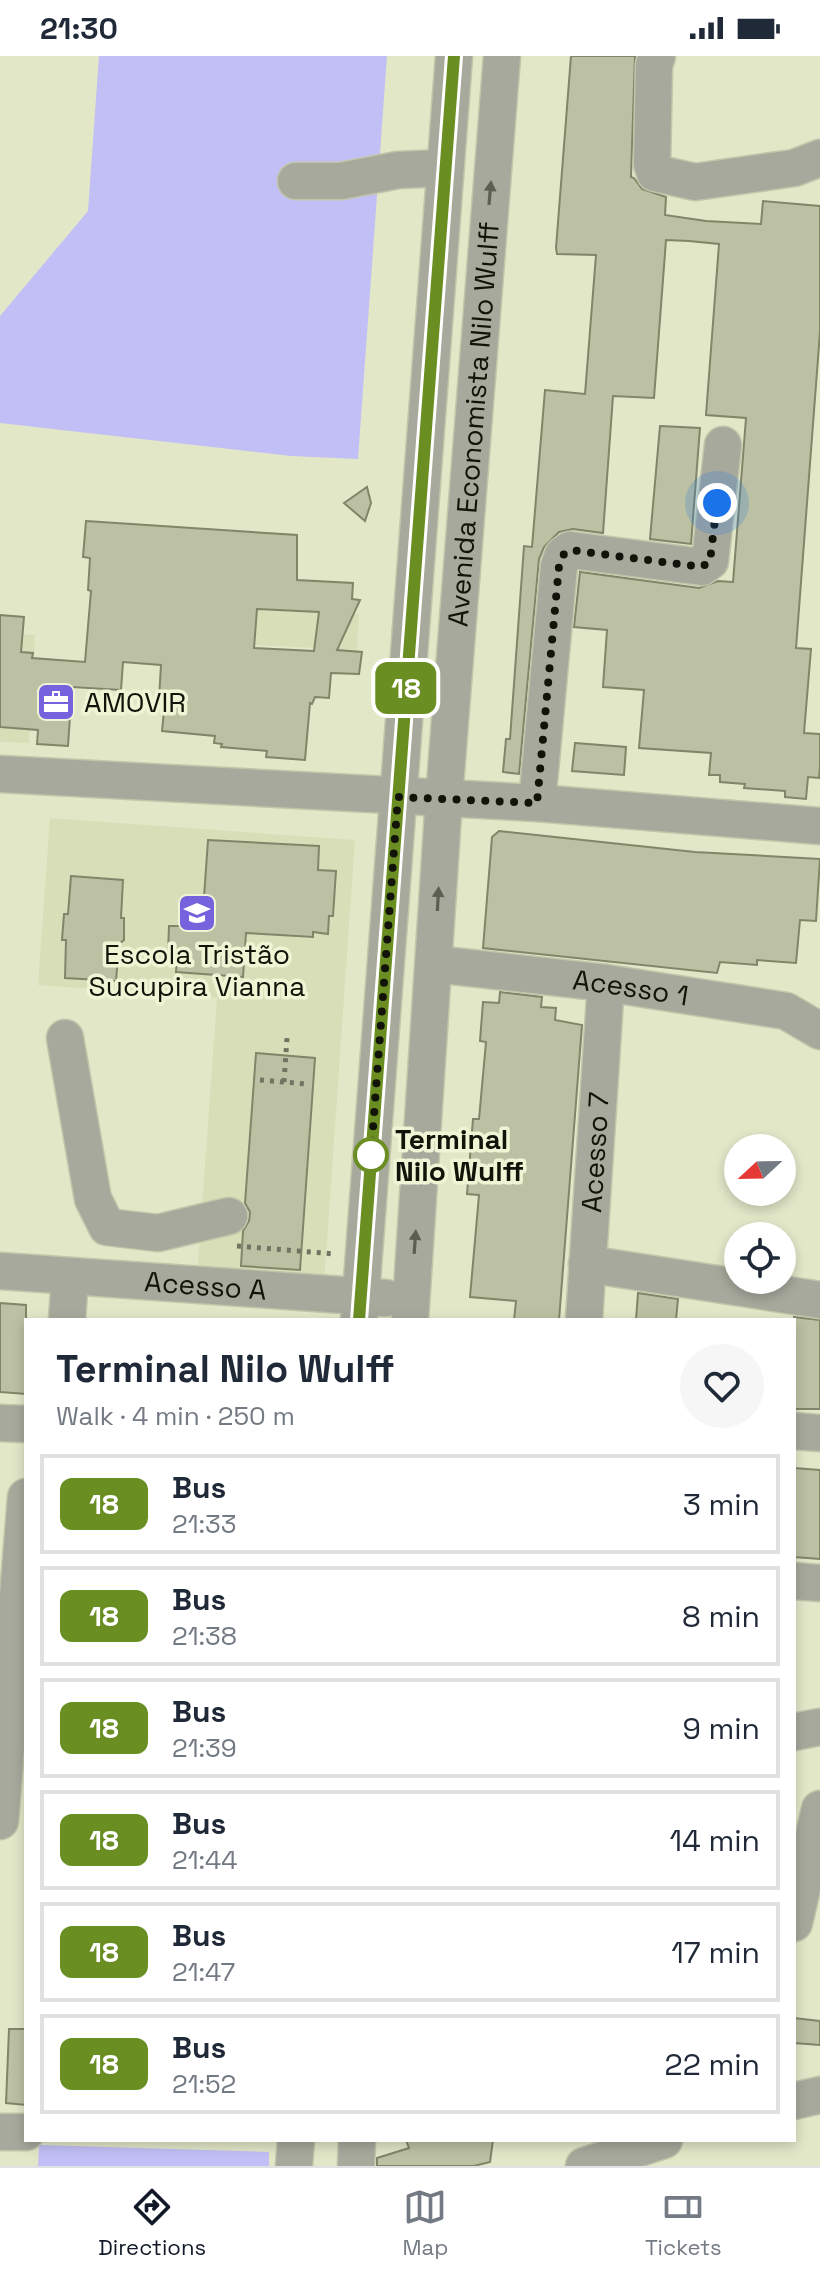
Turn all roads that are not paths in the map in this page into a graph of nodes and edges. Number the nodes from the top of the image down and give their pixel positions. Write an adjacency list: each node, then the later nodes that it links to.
1 (454, 56): 5 (street, Avenida Economista Nilo Wulff)
2 (502, 56): 10 (street, Avenida Economista Nilo Wulff, one-way to 2)
3 (657, 56): 4 (street)
4 (820, 158)
5 (445, 168): 6 (street); 9 (street, Avenida Economista Nilo Wulff)
6 (296, 181)
7 (723, 445): 11 (street)
8 (0, 774): 9 (street)
9 (398, 797): 10 (street); 17 (street, Avenida Economista Nilo Wulff)
10 (444, 798): 11 (street); 13 (street, Avenida Economista Nilo Wulff, one-way to 10)
11 (537, 803): 12 (street)
12 (820, 826)
13 (434, 964): 14 (street, Acesso 1); 18 (street, Avenida Economista Nilo Wulff)
14 (606, 983): 15 (street, Acesso 1); 20 (street, Acesso 7)
15 (820, 1031)
16 (65, 1038): 19 (street)
17 (378, 1060): 18 (street); 24 (street, Avenida Economista Nilo Wulff)
18 (427, 1065): 25 (street, Avenida Economista Nilo Wulff, one-way to 18)
19 (228, 1231)
20 (587, 1264): 23 (street); 27 (street, Acesso 7)
21 (0, 1271): 22 (street, Acesso A)
22 (70, 1277): 24 (street, Acesso A); 26 (street)
23 (820, 1300)
24 (360, 1308): 25 (street, Acesso A)
25 (410, 1310)
26 (67, 1318)
27 (584, 1318)
28 (0, 1423): 29 (street)
29 (24, 1424)
30 (796, 1431): 31 (street)
31 (820, 1433)
32 (24, 1538): 35 (street)
33 (796, 1581): 34 (street)
34 (820, 1583)
35 (20, 1620): 39 (street)
36 (820, 1727): 37 (street)
37 (796, 1732)
38 (820, 1809): 40 (street)
39 (0, 1821)
40 (796, 1914)
41 (820, 2095): 42 (street)
42 (796, 2101)
43 (0, 2132): 44 (street)
44 (24, 2132)
45 (296, 2142): 48 (street)
46 (357, 2142): 49 (street)
47 (658, 2142): 50 (street)
48 (294, 2166)
49 (356, 2166)
50 (584, 2166)

